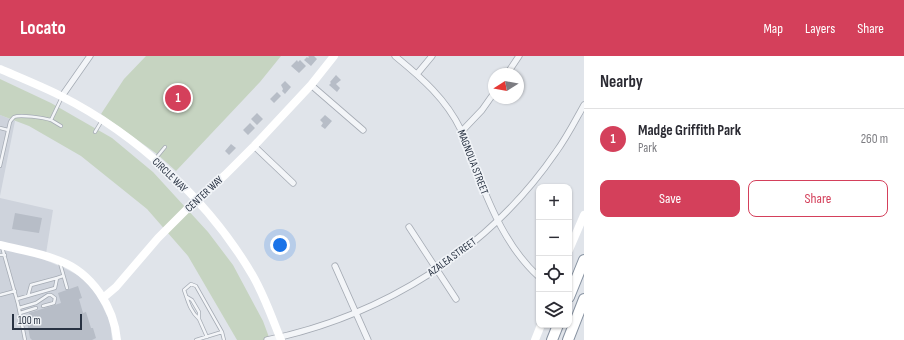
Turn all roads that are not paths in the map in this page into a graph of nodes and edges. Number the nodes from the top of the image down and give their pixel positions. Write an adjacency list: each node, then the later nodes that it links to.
1 (90, 56): 10 (street)
2 (334, 56): 9 (street, CENTER WAY)
3 (395, 56): 8 (street, MAGNOLIA STREET)
4 (432, 56): 8 (street)
5 (519, 56): 6 (street)
6 (512, 68)
7 (0, 69): 10 (street, CIRCLE WAY)
8 (417, 74): 19 (street, MAGNOLIA STREET)
9 (311, 84): 18 (street); 21 (street, CENTER WAY)
10 (62, 96): 13 (lane); 14 (street, CIRCLE WAY)
11 (488, 102): 19 (street)
12 (584, 105): 28 (street, AZALEA STREET)
13 (51, 120): 15 (lane); 17 (lane)
14 (102, 120): 20 (lane); 23 (street, CIRCLE WAY)
15 (61, 126)
16 (0, 128): 17 (lane)
17 (8, 130): 24 (lane)
18 (363, 130)
19 (462, 131): 28 (street, MAGNOLIA STREET)
20 (96, 132)
21 (254, 146): 25 (street); 26 (street, CENTER WAY)
22 (165, 147): 23 (lane)
23 (154, 159): 26 (street, CIRCLE WAY)
24 (0, 166)
25 (293, 183)
26 (196, 200): 47 (street, CENTER WAY); 61 (street, CIRCLE WAY)
27 (584, 215): 30 (street)
28 (498, 221): 37 (street, AZALEA STREET); 38 (street, MAGNOLIA STREET)
29 (408, 227): 37 (street)
30 (572, 243)
31 (1, 246): 33 (lane); 34 (street)
32 (0, 255): 33 (lane)
33 (5, 255): 42 (lane)
34 (59, 260): 39 (lane); 47 (street)
35 (584, 260): 43 (highway)
36 (335, 266): 55 (street)
37 (437, 269): 49 (street); 55 (street, AZALEA STREET)
38 (536, 274)
39 (63, 276): 40 (lane); 41 (lane)
40 (57, 278): 45 (lane); 45 (lane)
41 (67, 288)
42 (15, 291): 44 (lane); 48 (lane)
43 (571, 292)
44 (0, 295)
45 (28, 296): 48 (lane)
46 (186, 297): 56 (lane); 56 (lane); 59 (lane)
47 (103, 298): 63 (street)
48 (17, 299): 52 (lane)
49 (456, 299)
50 (584, 299): 70 (highway)
51 (43, 306): 52 (lane)
52 (19, 308): 54 (lane)
53 (36, 308): 54 (lane)
54 (20, 313): 62 (lane)
55 (356, 313): 61 (street, AZALEA STREET); 67 (street)
56 (199, 319): 60 (lane)
57 (540, 328): 68 (street)
58 (557, 328): 69 (highway)
59 (222, 332): 60 (lane); 65 (lane)
60 (207, 337): 64 (lane)
61 (281, 339): 66 (street, AZALEA STREET)
62 (25, 340)
63 (117, 340)
64 (196, 340)
65 (224, 340)
66 (267, 340)
67 (368, 340)
68 (535, 340)
69 (552, 340)
70 (568, 340)

